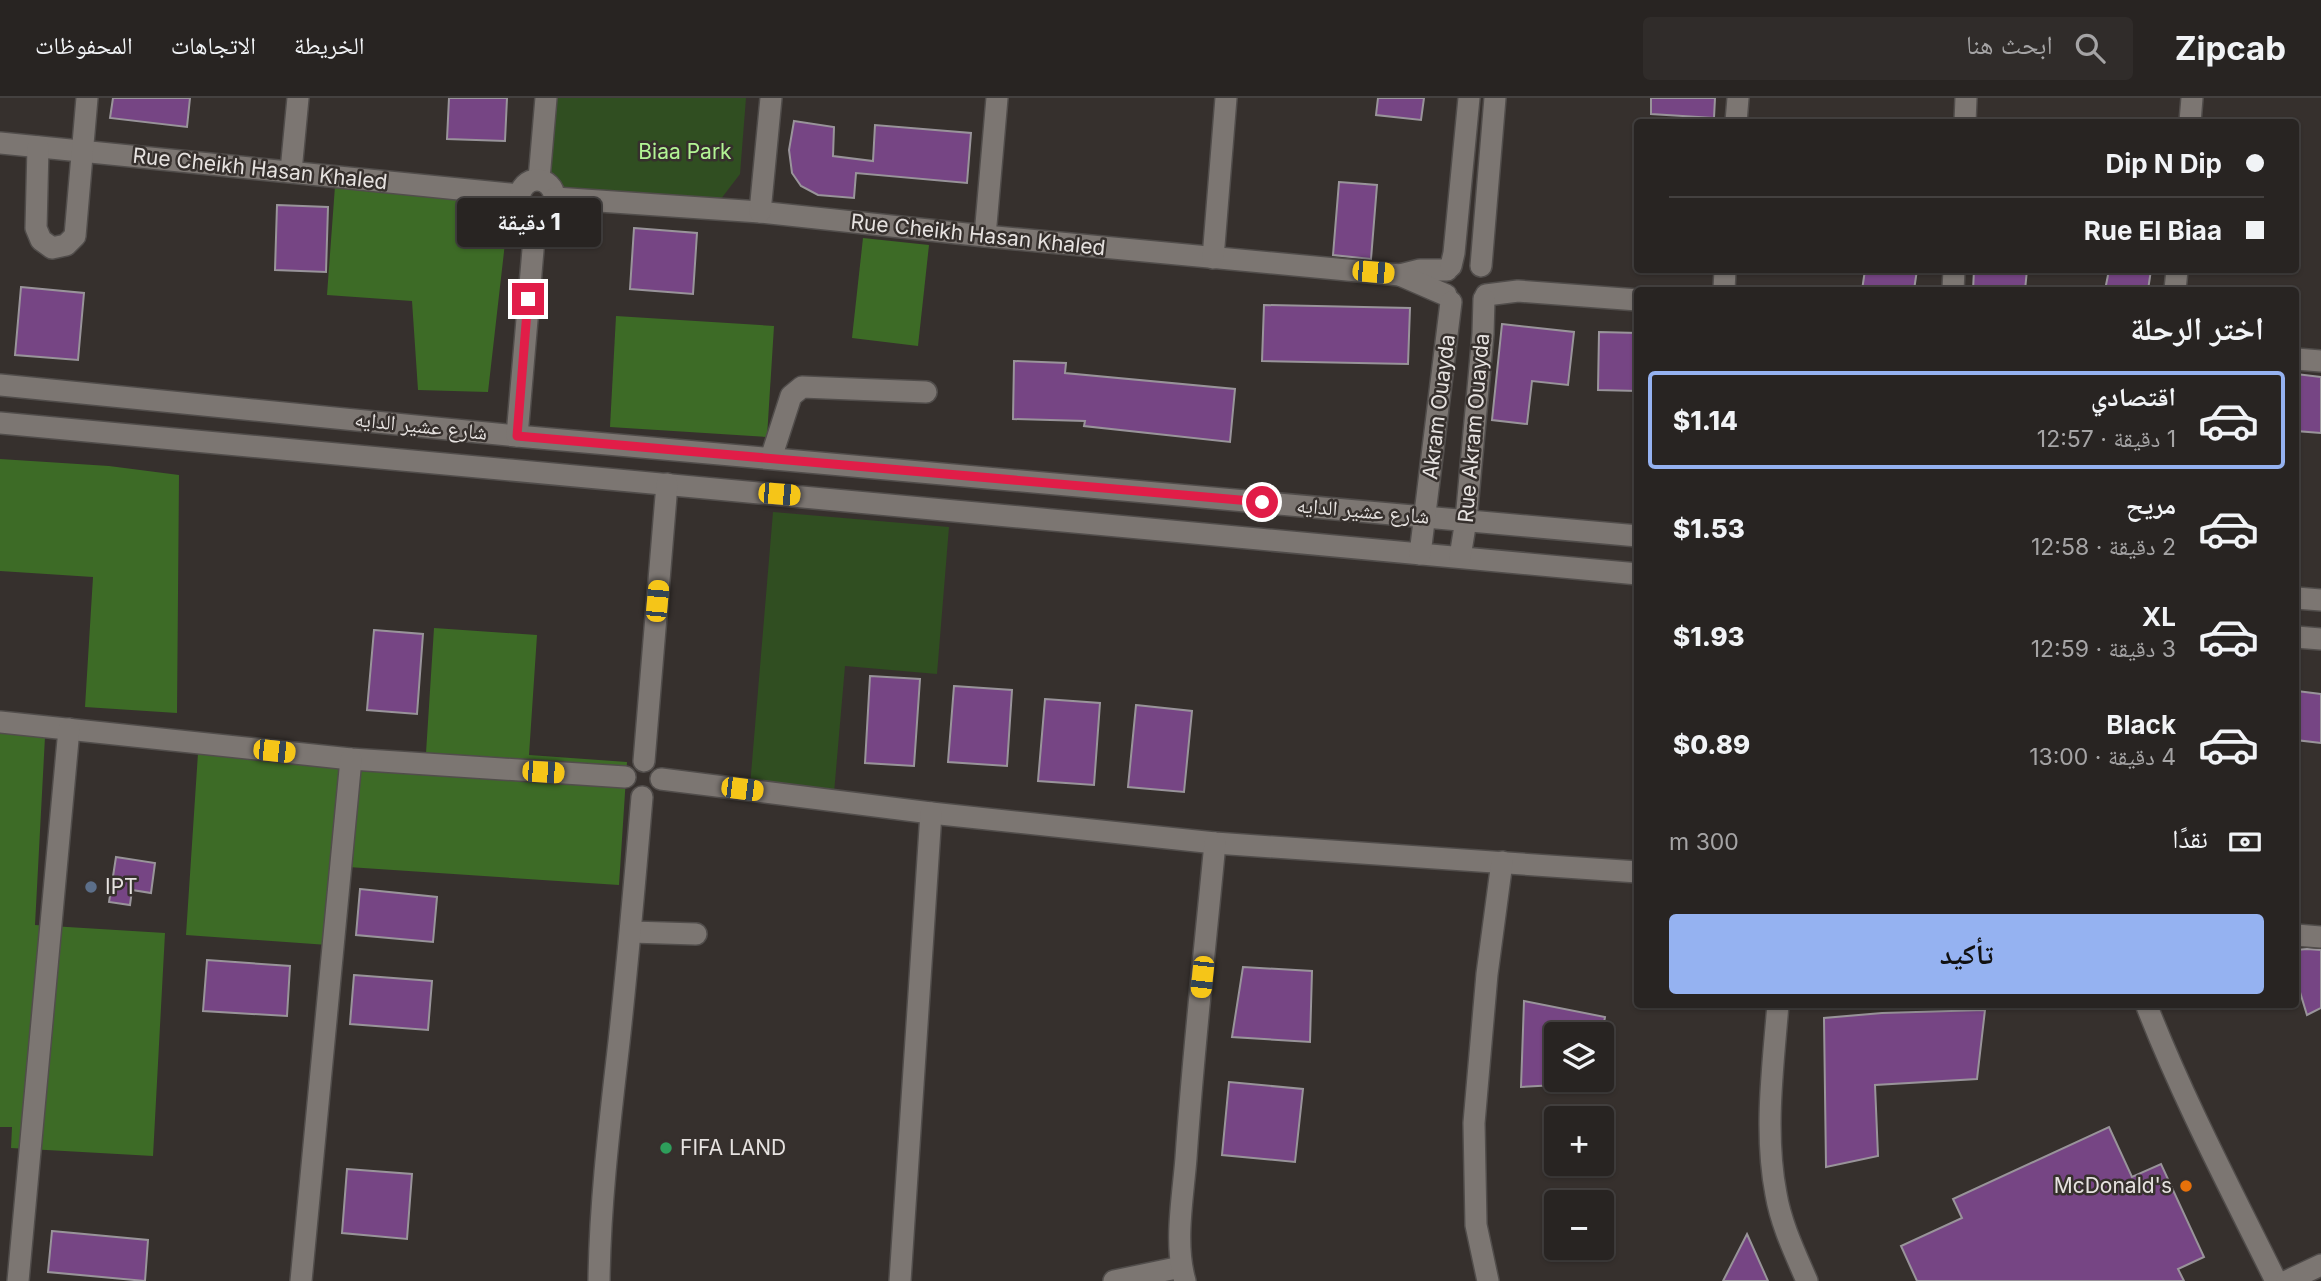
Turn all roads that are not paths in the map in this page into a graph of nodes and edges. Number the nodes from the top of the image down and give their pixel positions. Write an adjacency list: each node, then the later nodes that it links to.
1 (87, 98): 17 (street)
2 (298, 98): 18 (street)
3 (546, 98): 19 (street)
4 (771, 98): 22 (street)
5 (997, 98): 24 (street)
6 (1226, 98): 25 (street)
7 (1469, 98): 26 (street)
8 (1496, 98): 27 (street)
9 (1738, 98): 12 (street)
10 (1966, 98): 13 (street)
11 (2192, 98): 14 (street)
12 (1736, 119)
13 (1965, 119)
14 (2190, 119)
15 (0, 143): 16 (street, Rue Cheikh Hasan Khaled)
16 (38, 147): 17 (street, Rue Cheikh Hasan Khaled); 17 (street)
17 (82, 151): 18 (street, Rue Cheikh Hasan Khaled)
18 (291, 171): 20 (street, Rue Cheikh Hasan Khaled)
19 (538, 179): 20 (street); 21 (street)
20 (519, 195): 23 (street)
21 (555, 198): 22 (street, Rue Cheikh Hasan Khaled); 23 (street)
22 (760, 212): 24 (street, Rue Cheikh Hasan Khaled)
23 (536, 215): 38 (street)
24 (985, 236): 25 (street, Rue Cheikh Hasan Khaled)
25 (1213, 258): 28 (street, Rue Cheikh Hasan Khaled)
26 (1449, 268): 27 (street); 28 (street, Rue Cheikh Hasan Khaled); 31 (street)
27 (1484, 269): 29 (street); 30 (street)
28 (1400, 275): 31 (street, Rue Cheikh Hasan Khaled)
29 (1518, 291): 30 (street); 32 (street)
30 (1485, 297): 31 (street); 42 (street, Rue Akram Ouayda)
31 (1448, 299): 41 (street, Akram Ouayda)
32 (1634, 300)
33 (2299, 359): 34 (street)
34 (2321, 361)
35 (0, 385): 38 (street, شارع عشير الدايه)
36 (926, 392): 39 (street)
37 (0, 423): 40 (street, شارع عشير الدايه)
38 (517, 436): 39 (street, شارع عشير الدايه)
39 (771, 458): 41 (street, شارع عشير الدايه)
40 (667, 484): 44 (street, شارع عشير الدايه); 54 (street)
41 (1425, 517): 42 (street, شارع عشير الدايه); 44 (street, Akram Ouayda)
42 (1466, 520): 43 (street, شارع عشير الدايه); 45 (street, Rue Akram Ouayda)
43 (1634, 536)
44 (1420, 554): 45 (street, شارع عشير الدايه)
45 (1460, 557): 46 (street, شارع عشير الدايه)
46 (1634, 574)
47 (2299, 598): 48 (street)
48 (2321, 600)
49 (2299, 636): 50 (street)
50 (2321, 639)
51 (0, 722): 52 (street)
52 (69, 729): 53 (street); 70 (street)
53 (351, 759): 55 (street); 71 (street)
54 (644, 761): 55 (street); 56 (street)
55 (625, 777): 57 (street)
56 (661, 779): 57 (street); 58 (street)
57 (642, 797): 62 (street)
58 (931, 813): 59 (street); 73 (street)
59 (1215, 843): 60 (street); 69 (street)
60 (1502, 862): 61 (street); 75 (street)
61 (1634, 872)
62 (631, 932): 63 (street); 72 (street)
63 (696, 934)
64 (2299, 935): 65 (street)
65 (2321, 937)
66 (1779, 1008): 76 (street)
67 (2148, 1008): 77 (street)
68 (2321, 1265): 78 (street)
69 (1183, 1274): 74 (street)
70 (18, 1281)
71 (300, 1281)
72 (599, 1281)
73 (900, 1281)
74 (1114, 1281)
75 (1488, 1281)
76 (1807, 1281)
77 (2276, 1281)
78 (2287, 1281)

